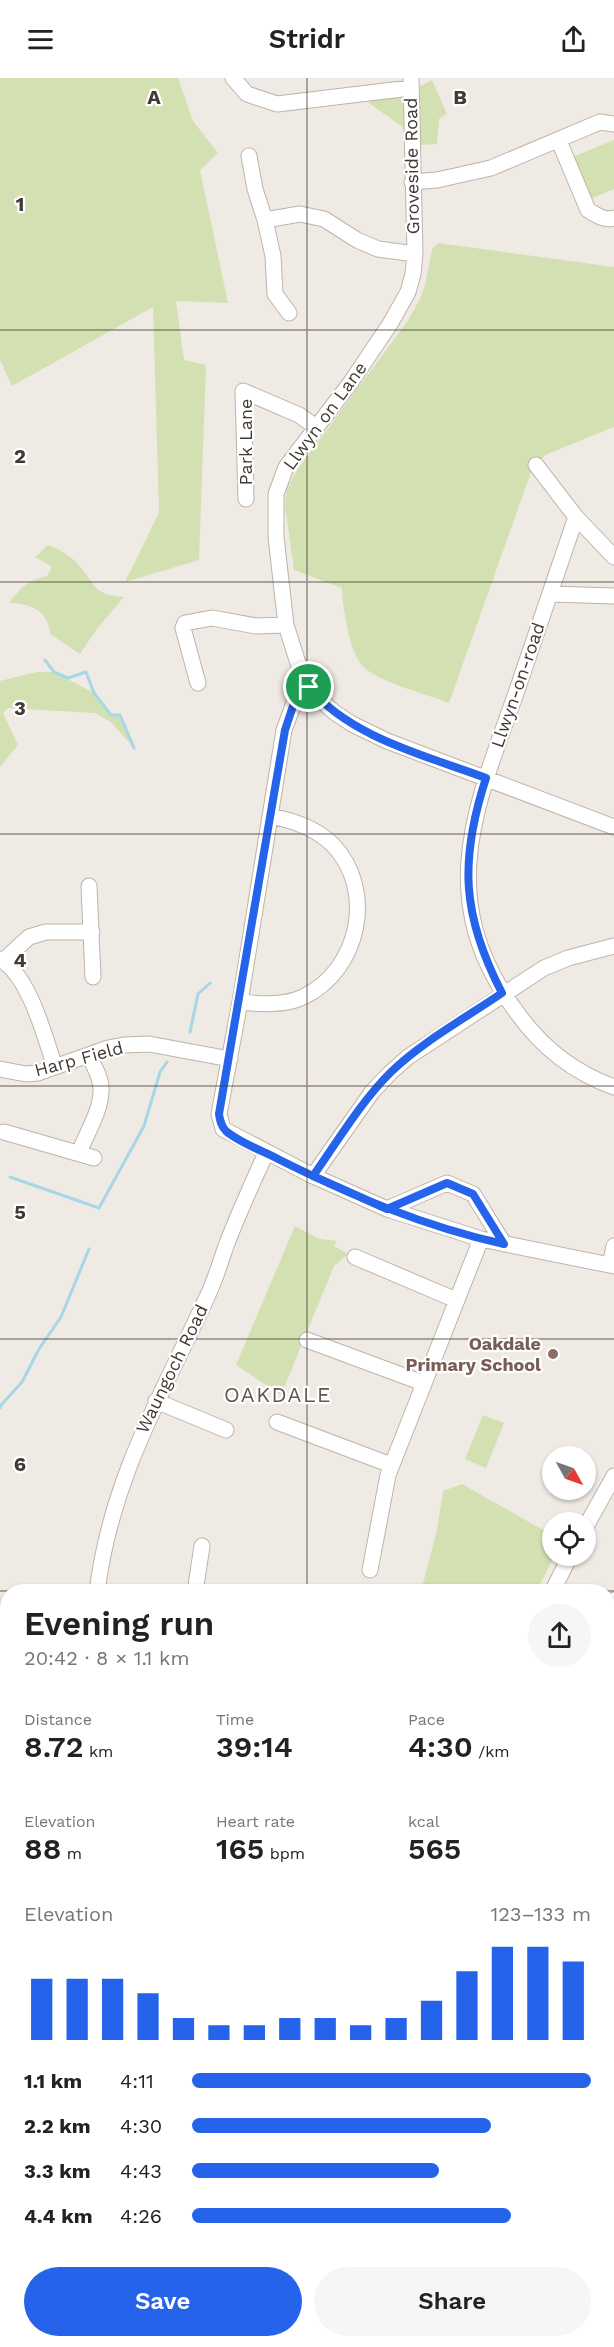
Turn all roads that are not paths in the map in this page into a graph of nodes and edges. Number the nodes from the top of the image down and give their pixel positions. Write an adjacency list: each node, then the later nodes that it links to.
1 (233, 78): 2 (street)
2 (411, 83): 6 (street, Groveside Road)
3 (614, 124): 4 (street)
4 (559, 141): 6 (street); 7 (street)
5 (249, 156): 8 (street)
6 (412, 182): 9 (street, Groveside Road)
7 (614, 218)
8 (265, 220): 9 (street); 10 (street)
9 (415, 254): 11 (street, Llwyn on Lane)
10 (289, 313)
11 (316, 428): 13 (street, Park Lane); 18 (street, Llwyn on Lane)
12 (536, 465): 14 (street)
13 (246, 500)
14 (576, 517): 15 (street); 16 (street, Llwyn-on-road)
15 (614, 557)
16 (550, 594): 17 (street); 21 (street, Llwyn-on-road)
17 (614, 596)
18 (286, 625): 19 (street); 20 (street, Llwyn on Lane)
19 (198, 683)
20 (309, 687): 21 (street, Llwyn on Lane); 22 (street)
21 (486, 778): 23 (street, Llwyn on Lane); 29 (street, Llwyn-on-road)
22 (271, 816): 30 (street); 30 (street)
23 (614, 827)
24 (89, 885): 25 (street)
25 (92, 932): 27 (street); 28 (street)
26 (614, 946): 29 (street)
27 (2, 960): 33 (street)
28 (93, 977)
29 (502, 993): 35 (street, Llwyn-on-road); 40 (street)
30 (240, 1002): 32 (street)
31 (89, 1056): 32 (street, Harp Field); 33 (street, Harp Field); 37 (street)
32 (230, 1059): 38 (street)
33 (55, 1067): 34 (street, Harp Field)
34 (0, 1070)
35 (614, 1088)
36 (4, 1132): 37 (street)
37 (79, 1153): 39 (street)
38 (266, 1153): 40 (street); 50 (street, Waungoch Road)
39 (94, 1158)
40 (313, 1176): 41 (street)
41 (387, 1209): 42 (street); 43 (street)
42 (481, 1239): 43 (street); 47 (street)
43 (504, 1244): 46 (street)
44 (614, 1246): 46 (street)
45 (355, 1257): 47 (street)
46 (612, 1266)
47 (456, 1300): 49 (street)
48 (307, 1340): 49 (street)
49 (423, 1383): 53 (street)
50 (156, 1401): 52 (street); 59 (street, Waungoch Road)
51 (277, 1422): 53 (street)
52 (226, 1430)
53 (392, 1465): 58 (street)
54 (614, 1476): 55 (street)
55 (594, 1512)
56 (202, 1546): 60 (street)
57 (565, 1566): 61 (street)
58 (370, 1570)
59 (99, 1584)
60 (196, 1584)
61 (556, 1584)

